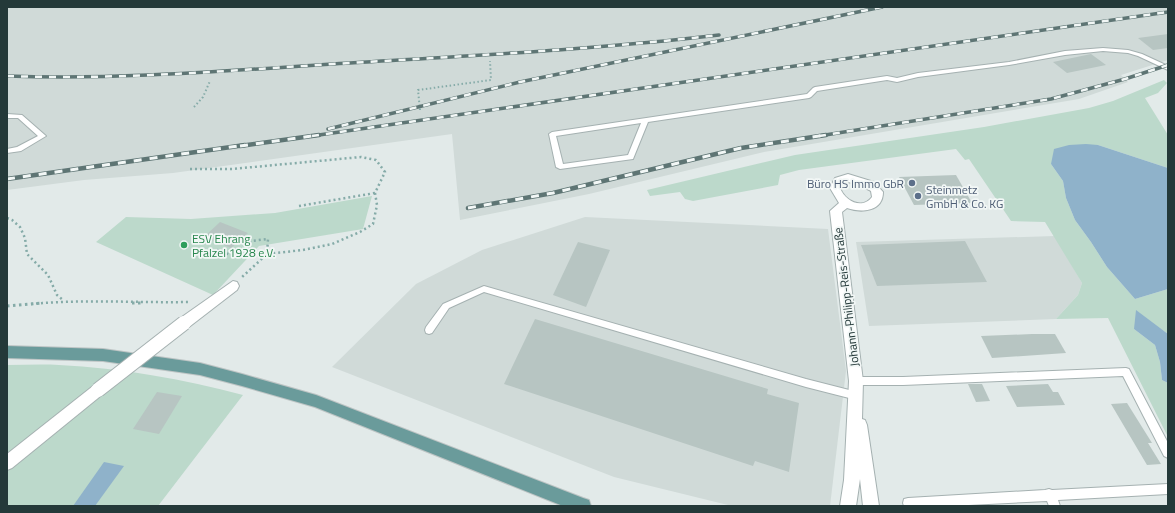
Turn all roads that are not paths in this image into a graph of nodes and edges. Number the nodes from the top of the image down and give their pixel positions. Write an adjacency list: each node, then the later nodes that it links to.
1 (1168, 68): 3 (lane)
2 (7, 116): 4 (lane)
3 (645, 120): 3 (lane)
4 (7, 151)
5 (846, 203): 9 (street, Johann-Philipp-Reis-Straße)
6 (233, 286): 12 (street, bridge)
7 (429, 330): 10 (lane)
8 (7, 352): 16 (main road)
9 (856, 381): 10 (street, Johann-Philipp-Reis-Straße); 11 (lane)
10 (857, 396): 17 (street, Johann-Philipp-Reis-Straße); 18 (street, Johann-Philipp-Reis-Straße)
11 (1168, 453)
12 (7, 463)
13 (1168, 489): 14 (lane)
14 (1049, 494): 15 (lane); 19 (lane)
15 (908, 503)
16 (583, 506)
17 (848, 506)
18 (871, 506)
19 (1055, 506)

